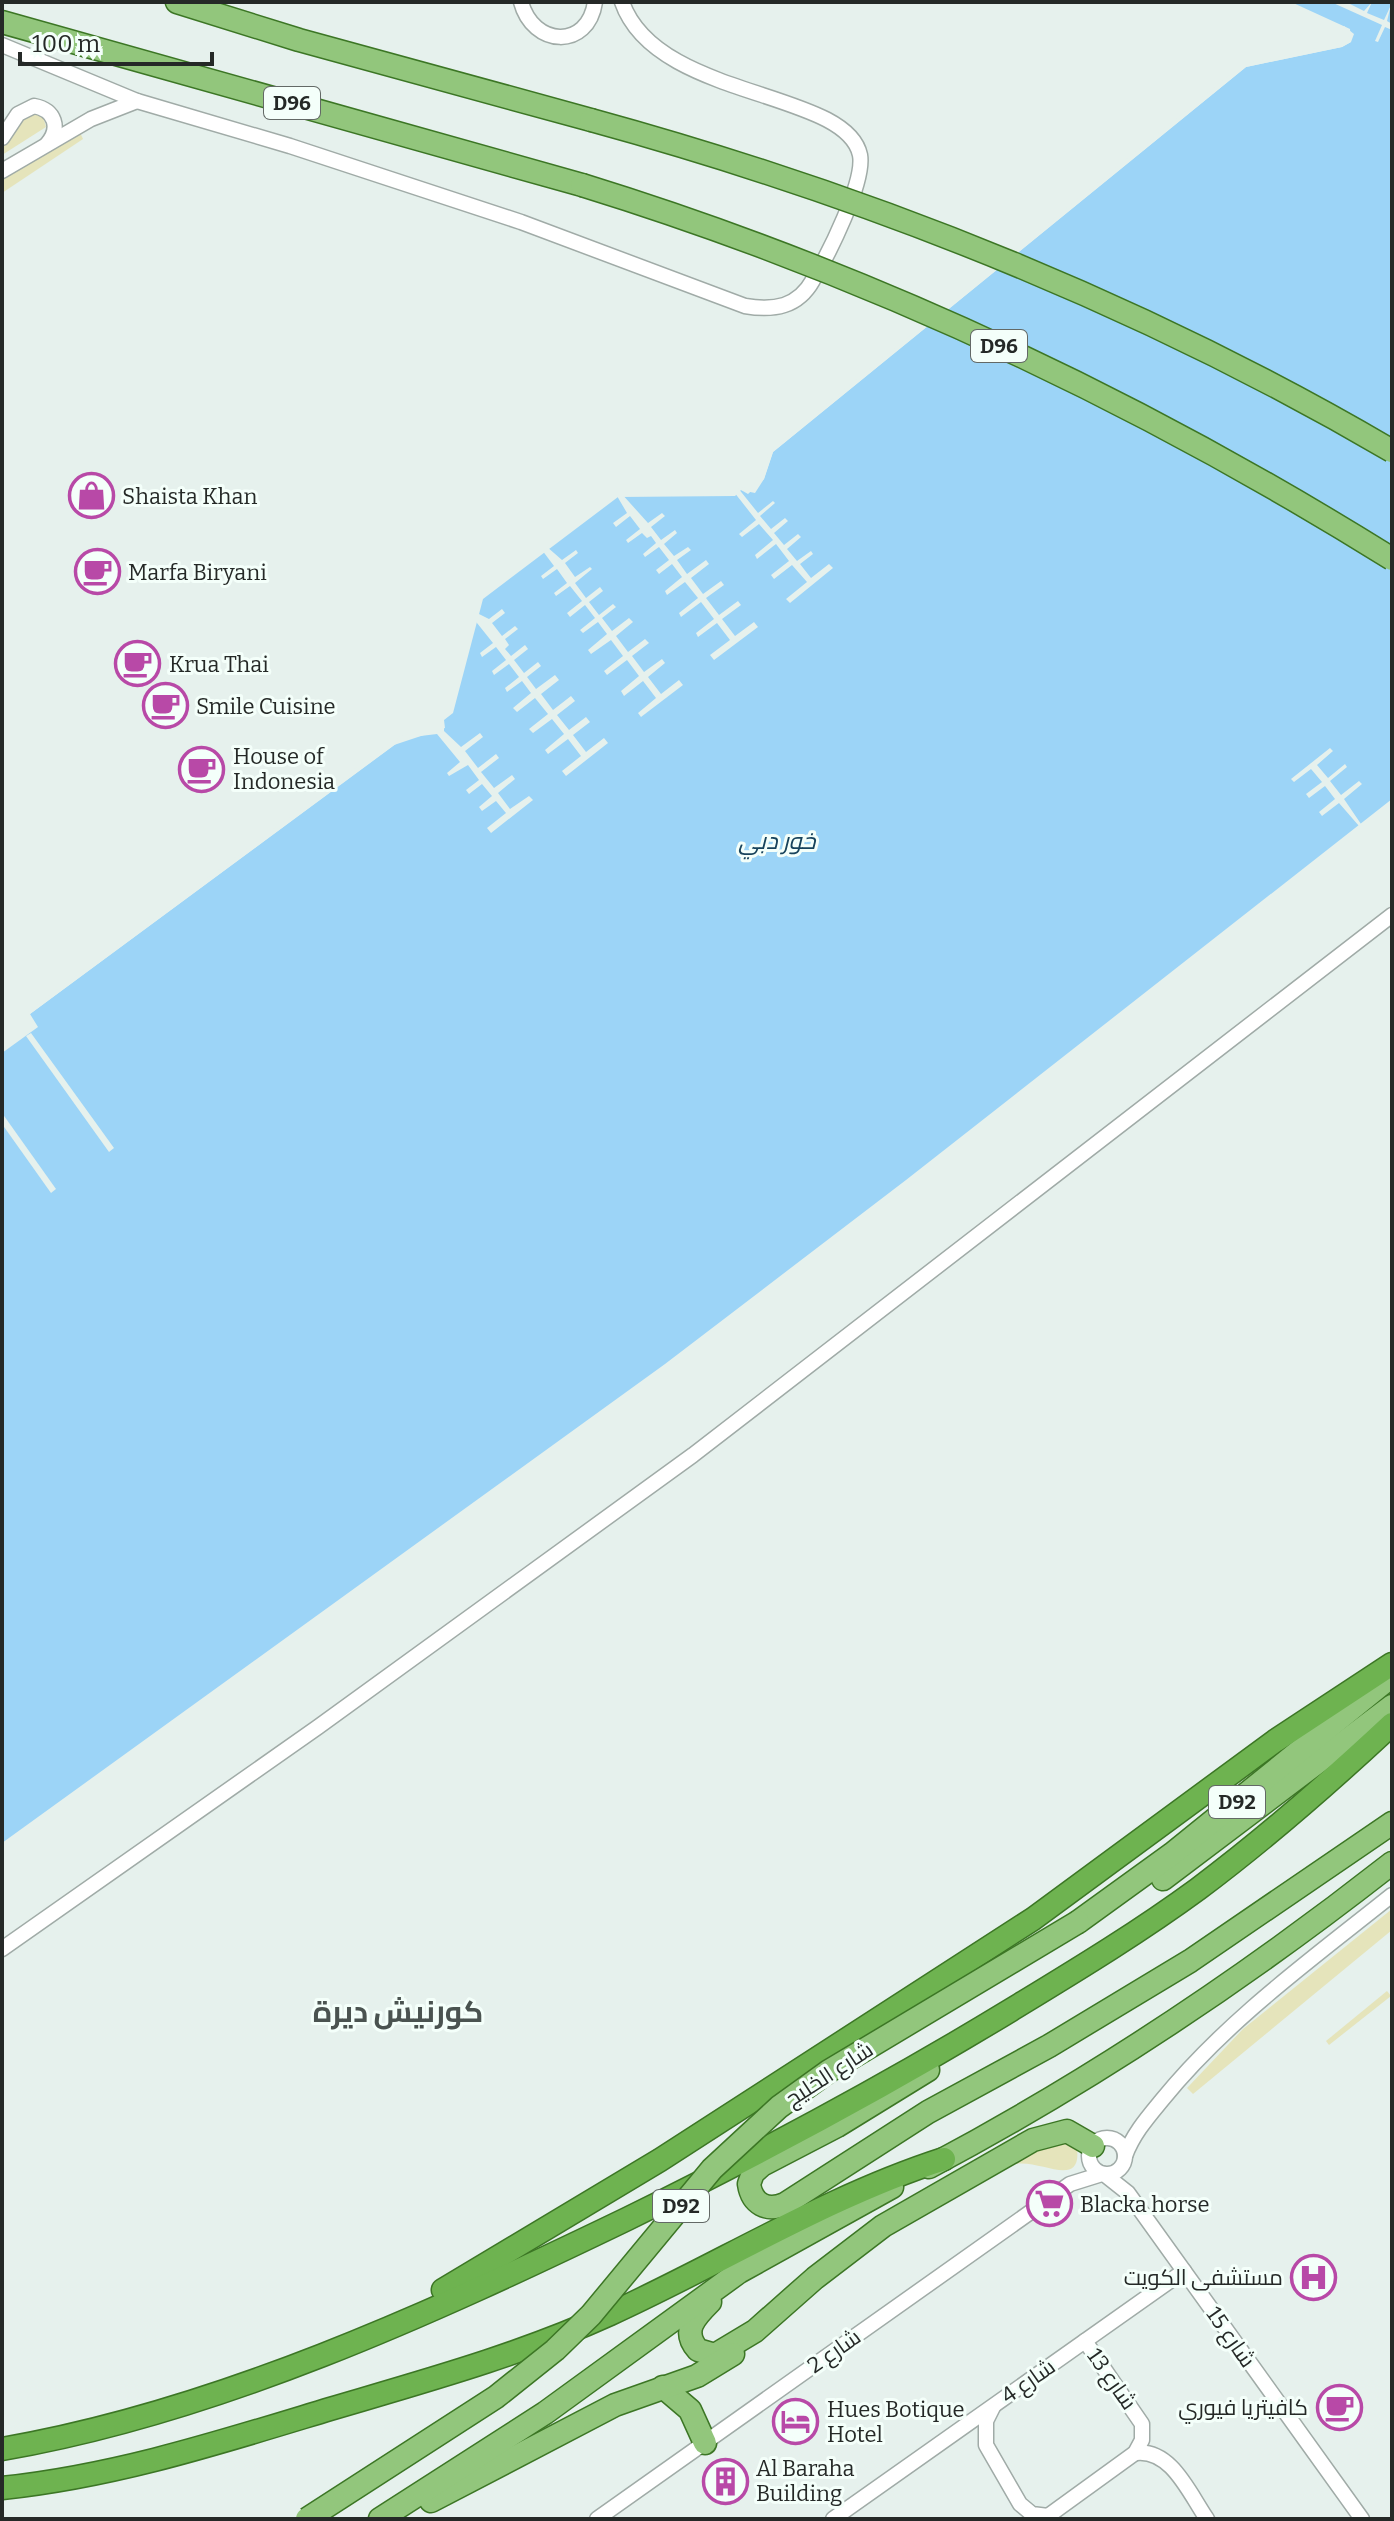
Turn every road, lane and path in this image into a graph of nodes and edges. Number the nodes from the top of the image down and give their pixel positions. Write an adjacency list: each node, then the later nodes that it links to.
1 (177, 2): 11 (main road, bridge)
2 (521, 2): 3 (street)
3 (595, 2)
4 (622, 2): 7 (street)
5 (2, 22): 12 (main road, D96, bridge)
6 (2, 45): 7 (street)
7 (137, 101): 9 (street)
8 (2, 138): 9 (street)
9 (47, 145): 10 (street)
10 (2, 171)
11 (1392, 451)
12 (1392, 559)
13 (1392, 915): 22 (street)
14 (1392, 1664): 35 (highway)
15 (1392, 1676): 21 (main road, شارع الخليج / D92)
16 (1392, 1706): 21 (main road)
17 (1392, 1724): 23 (highway)
18 (1392, 1823): 23 (main road)
19 (1392, 1863): 26 (main road)
20 (1392, 1895): 24 (street)
21 (1085, 1917): 46 (main road, شارع الخليج / D92, bridge)
22 (2, 1949)
23 (979, 2030): 35 (highway)
24 (1142, 2125): 25 (street); 27 (street)
25 (1099, 2145): 27 (street); 28 (street); 29 (street, شارع 2); 33 (main road)
26 (944, 2159): 32 (main road); 43 (highway)
27 (1124, 2161): 28 (street); 30 (street, شارع 15)
28 (1103, 2174): 29 (street, شارع 2); 30 (street, شارع 15)
29 (1070, 2184): 39 (street, شارع 2)
30 (1128, 2193): 31 (street, شارع 15)
31 (1184, 2271): 34 (street, شارع 4); 51 (street, شارع 15)
32 (739, 2272): 33 (main road); 47 (main road)
33 (768, 2320): 36 (main road)
34 (1085, 2341): 37 (street, شارع 4); 42 (street, شارع 13)
35 (321, 2353): 41 (highway)
36 (663, 2387): 39 (main road); 47 (main road)
37 (998, 2401): 38 (street, شارع 4); 40 (street)
38 (952, 2434): 40 (street); 49 (street, شارع 4)
39 (705, 2443): 48 (street, شارع 2)
40 (986, 2445): 44 (street)
41 (2, 2449)
42 (1135, 2453): 45 (street); 50 (street)
43 (2, 2488)
44 (1019, 2511): 45 (street)
45 (1046, 2517)
46 (307, 2519)
47 (382, 2519)
48 (597, 2519)
49 (833, 2519)
50 (1207, 2519)
51 (1362, 2519)

